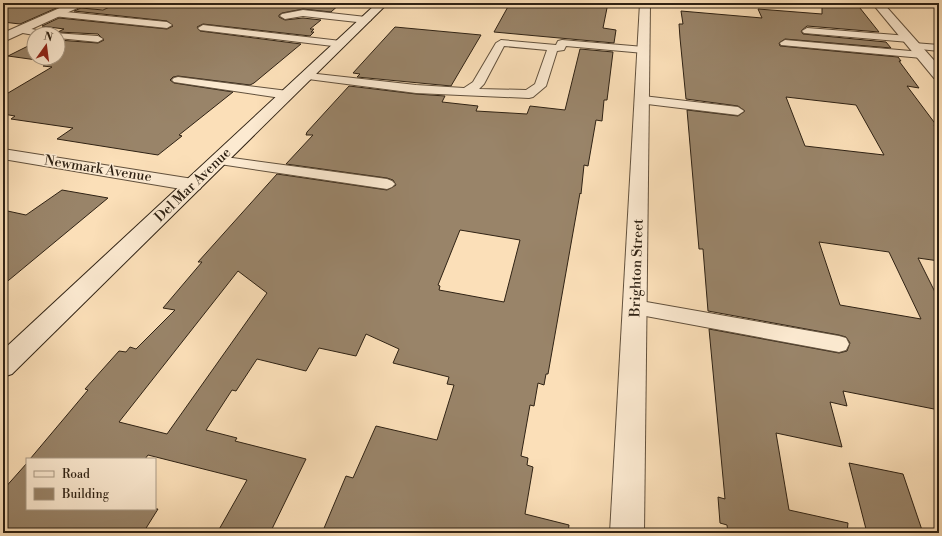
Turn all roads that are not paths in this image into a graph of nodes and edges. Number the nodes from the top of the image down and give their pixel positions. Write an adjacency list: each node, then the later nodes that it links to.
1 (80, 3): 5 (street)
2 (383, 3): 7 (street, Del Mar Avenue)
3 (645, 3): 22 (street, Brighton Street)
4 (878, 3): 19 (street)
5 (56, 14): 8 (lane); 10 (street)
6 (285, 16): 7 (lane)
7 (366, 20): 18 (street, Del Mar Avenue)
8 (167, 25)
9 (203, 28): 18 (lane)
10 (20, 30): 12 (lane); 14 (street)
11 (806, 30): 19 (lane)
12 (26, 31)
13 (66, 36): 15 (lane)
14 (3, 38)
15 (98, 39)
16 (220, 41): 18 (lane)
17 (785, 43): 19 (lane)
18 (339, 46): 24 (street, Del Mar Avenue)
19 (915, 47): 21 (lane); 23 (street)
20 (553, 48): 22 (lane); 26 (lane); 26 (lane)
21 (939, 48)
22 (644, 50): 28 (street, Brighton Street)
23 (939, 75)
24 (308, 76): 26 (lane); 27 (street, Del Mar Avenue)
25 (178, 80): 27 (lane)
26 (466, 92)
27 (288, 95): 31 (street, Del Mar Avenue)
28 (643, 100): 29 (lane); 34 (street, Brighton Street)
29 (738, 111)
30 (3, 154): 33 (street, Newmark Avenue)
31 (218, 160): 32 (lane); 33 (street, Del Mar Avenue)
32 (387, 184)
33 (193, 185): 36 (street, Del Mar Avenue)
34 (635, 307): 35 (lane); 37 (street, Brighton Street)
35 (839, 344)
36 (3, 366)
37 (627, 533)

